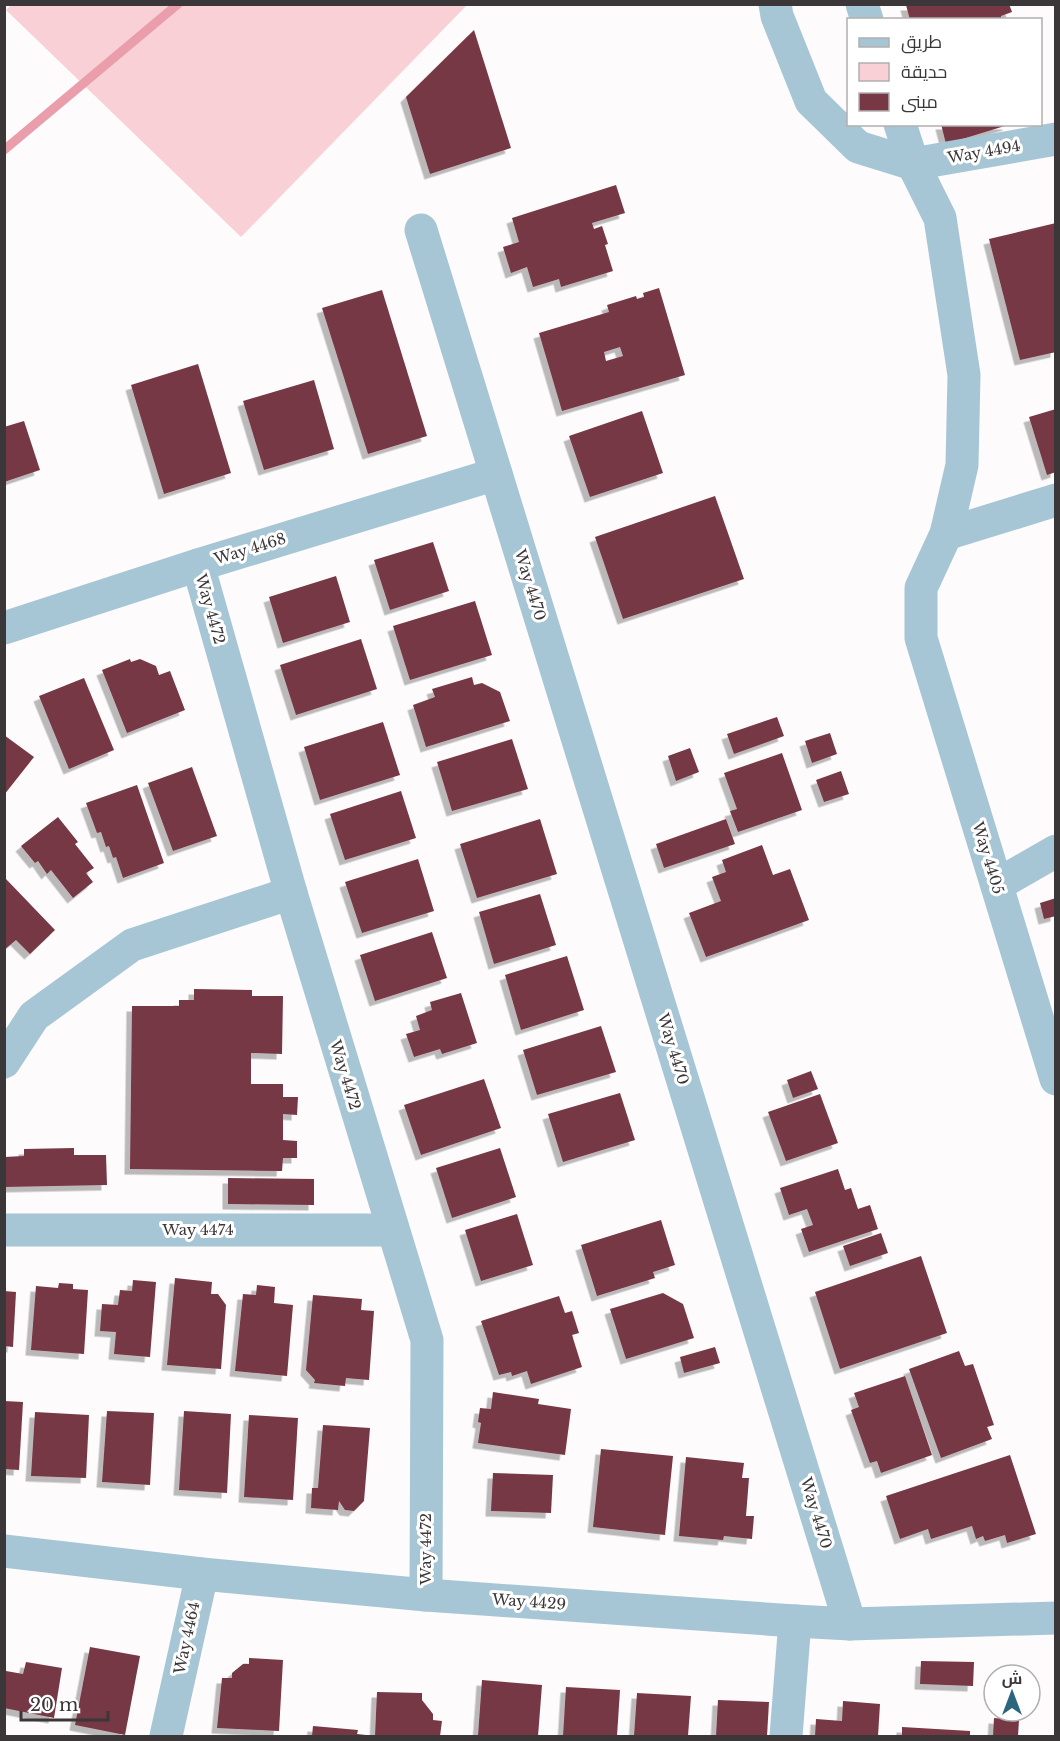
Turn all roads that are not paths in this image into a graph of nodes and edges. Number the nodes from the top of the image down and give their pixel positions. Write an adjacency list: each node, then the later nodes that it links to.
1 (776, 4): 4 (street)
2 (901, 126): 4 (street, Way 4405)
3 (1056, 140): 4 (street, Way 4494)
4 (913, 164): 8 (street, Way 4405)
5 (421, 230): 6 (street, Way 4470)
6 (496, 474): 9 (street, Way 4468); 23 (street, Way 4470)
7 (1056, 500): 8 (street)
8 (946, 534): 12 (street, Way 4405)
9 (198, 565): 10 (street, Way 4468); 13 (street, Way 4472)
10 (4, 628)
11 (1056, 851): 12 (street)
12 (997, 885): 15 (street, Way 4405)
13 (291, 892): 14 (street); 17 (street, Way 4472)
14 (4, 1062)
15 (1056, 1079)
16 (4, 1230): 17 (street, Way 4474)
17 (392, 1230): 20 (street, Way 4472)
18 (4, 1551): 19 (street, Way 4429)
19 (201, 1574): 20 (street, Way 4429); 24 (street, Way 4464)
20 (426, 1595): 22 (street, Way 4429)
21 (1056, 1618): 23 (street, Way 4429)
22 (795, 1621): 23 (street, Way 4429); 25 (street)
23 (850, 1624)
24 (166, 1737)
25 (786, 1737)

